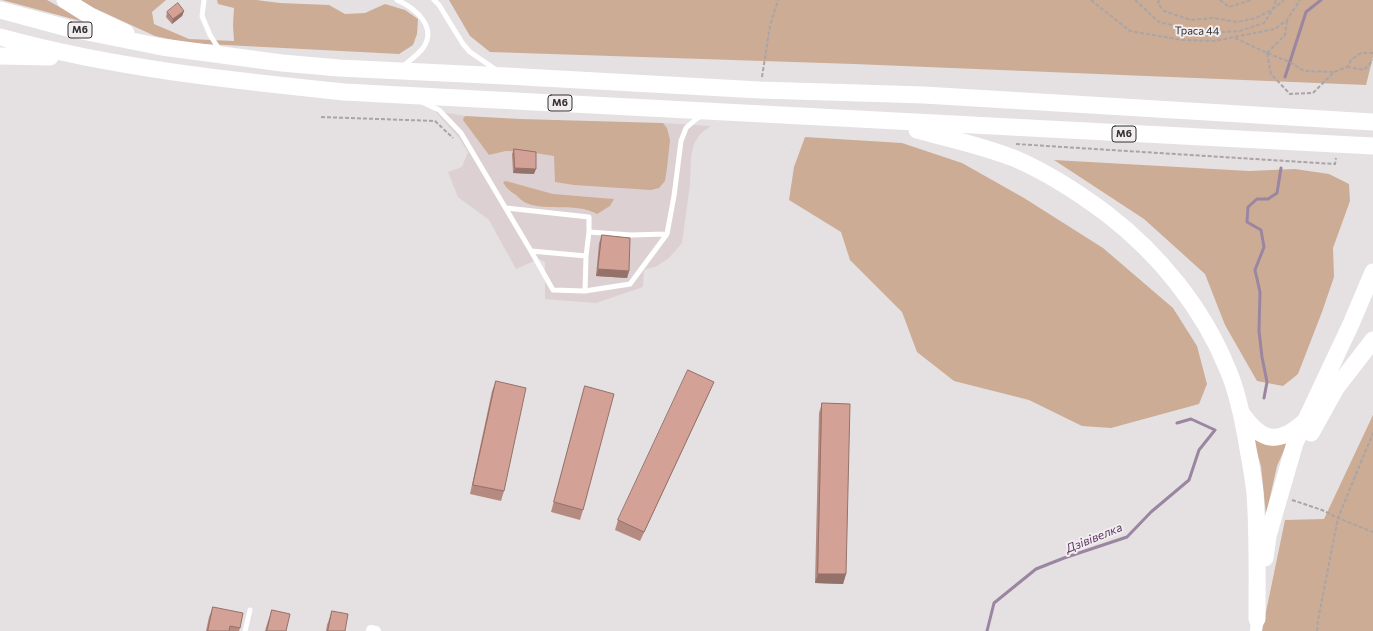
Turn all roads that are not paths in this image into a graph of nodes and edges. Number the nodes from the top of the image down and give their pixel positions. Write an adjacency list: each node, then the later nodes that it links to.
1 (64, 0): 7 (highway)
2 (204, 0): 9 (lane)
3 (397, 0): 11 (lane)
4 (434, 0): 12 (lane)
5 (0, 10): 7 (highway, М6)
6 (0, 37): 10 (highway, М6)
7 (162, 47): 9 (highway, М6)
8 (0, 56): 10 (highway)
9 (224, 56): 11 (highway, М6)
10 (110, 62): 13 (highway, М6)
11 (398, 70): 12 (highway, М6)
12 (506, 76): 16 (highway, М6)
13 (408, 96): 14 (highway, М6); 18 (lane)
14 (711, 111): 15 (highway, М6); 20 (lane)
15 (886, 121): 17 (highway, М6); 26 (highway)
16 (1367, 122)
17 (1368, 146)
18 (506, 208): 19 (lane); 21 (lane)
19 (589, 232): 20 (lane); 22 (lane)
20 (667, 234): 24 (lane)
21 (531, 251): 22 (lane); 24 (lane)
22 (586, 256): 24 (lane)
23 (1373, 272): 27 (highway)
24 (585, 291)
25 (1373, 340): 28 (highway)
26 (1241, 412): 27 (highway); 30 (highway)
27 (1305, 421): 28 (highway)
28 (1285, 478): 30 (highway)
29 (250, 610): 31 (lane)
30 (1256, 625)
31 (245, 631)

